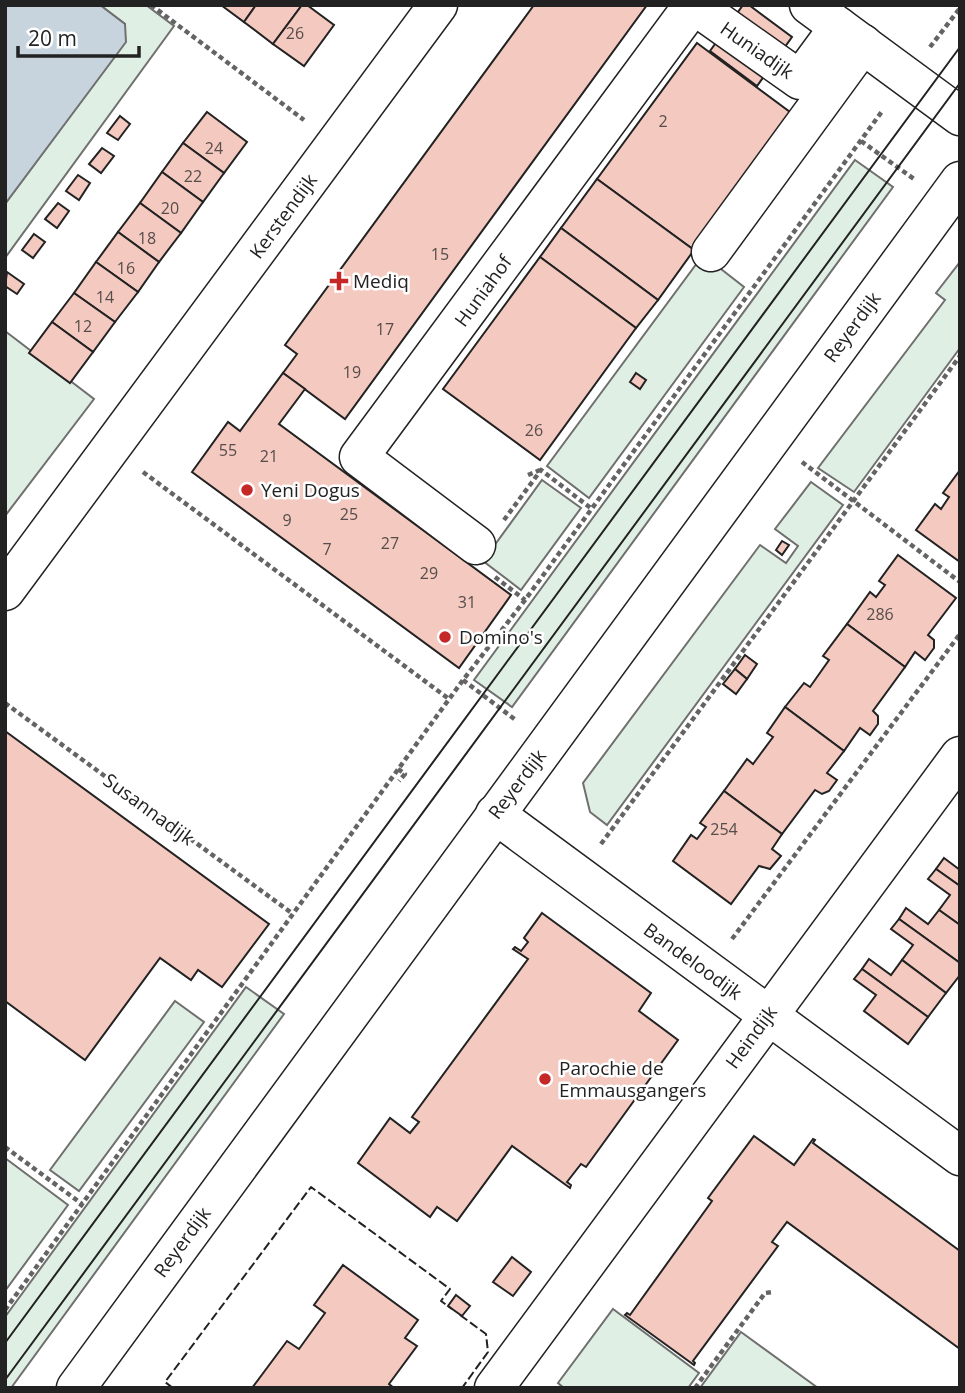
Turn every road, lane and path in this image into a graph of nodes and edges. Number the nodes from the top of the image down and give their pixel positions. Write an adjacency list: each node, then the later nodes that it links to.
1 (151, 5): 8 (path)
2 (438, 5): 8 (street, Kerstendijk)
3 (693, 5): 5 (street, Huniadijk); 18 (street, Huniahof)
4 (960, 8): 6 (path)
5 (837, 25): 6 (street); 10 (street)
6 (907, 77): 7 (street); 17 (path)
7 (960, 116)
8 (336, 144): 12 (street, Kerstendijk)
9 (960, 181): 13 (street, Reyerdijk)
10 (711, 252)
11 (960, 356): 16 (path)
12 (120, 438): 20 (street); 24 (path)
13 (770, 438): 16 (path); 30 (street, Reyerdijk)
14 (541, 470): 15 (path); 17 (path); 18 (path)
15 (528, 475)
16 (853, 501): 19 (path); 31 (path)
17 (592, 509): 21 (path)
18 (491, 547): 21 (path)
19 (960, 582)
20 (5, 591)
21 (525, 600): 23 (path)
22 (960, 634): 33 (path)
23 (463, 680): 24 (path); 26 (path)
24 (449, 699): 28 (path)
25 (5, 704): 32 (path, Susannadijk)
26 (517, 721)
27 (960, 756): 34 (street, Heindijk)
28 (398, 769): 29 (path); 32 (path)
29 (399, 781)
30 (495, 814): 31 (street, Bandeloodijk); 40 (street, Reyerdijk)
31 (578, 876): 33 (street, Bandeloodijk)
32 (293, 914): 37 (path)
33 (707, 972): 34 (street, Bandeloodijk)
34 (767, 1016): 36 (street, Bandeloodijk); 41 (street, Heindijk)
35 (5, 1147): 37 (path)
36 (960, 1156)
37 (82, 1204): 39 (path)
38 (772, 1292): 42 (path)
39 (5, 1310)
40 (76, 1388)
41 (494, 1388)
42 (695, 1388)

